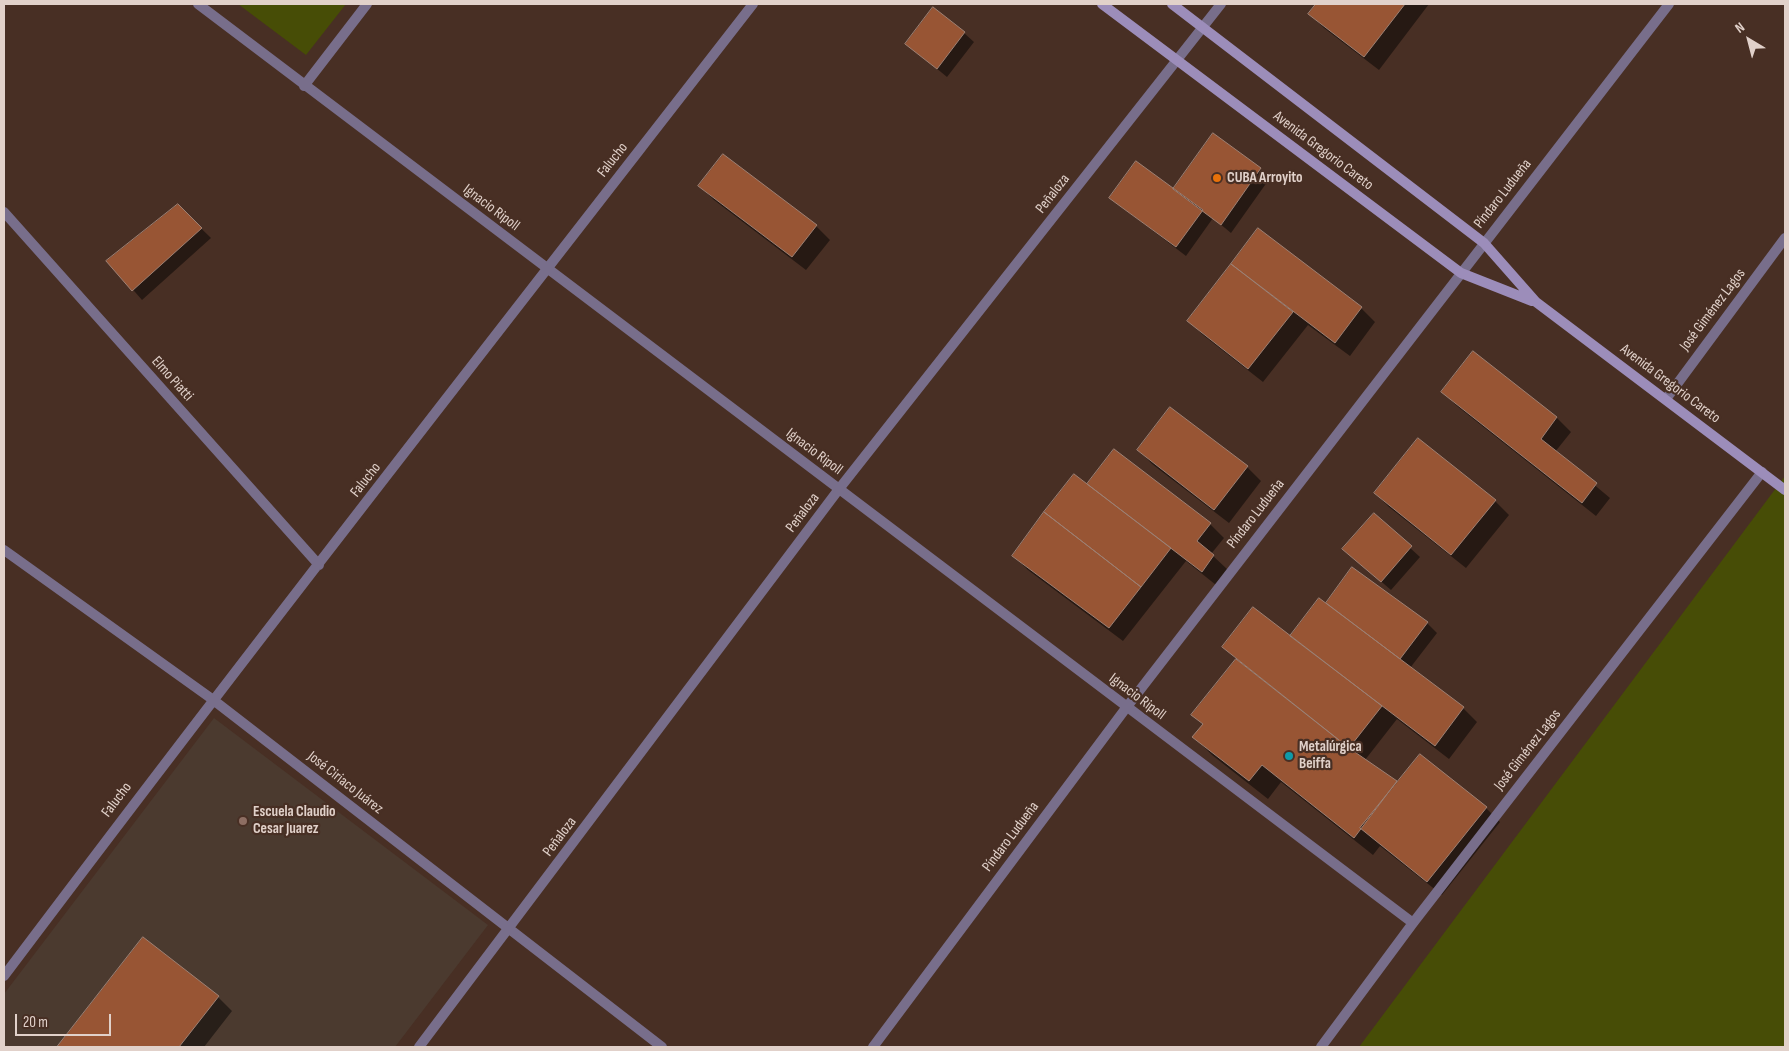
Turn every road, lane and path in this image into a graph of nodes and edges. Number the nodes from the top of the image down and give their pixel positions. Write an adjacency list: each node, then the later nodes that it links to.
1 (198, 4): 10 (street, Ignacio Ripoll)
2 (367, 4): 10 (street)
3 (753, 4): 14 (street, Falucho)
4 (1102, 4): 9 (main road, Avenida Gregorio Careto)
5 (1172, 4): 8 (main road, Avenida Gregorio Careto)
6 (1221, 4): 8 (street, Peñaloza)
7 (1669, 4): 13 (street, Píndaro Ludueña)
8 (1203, 28): 9 (street, Peñaloza); 13 (main road, Avenida Gregorio Careto)
9 (1178, 60): 15 (main road, Avenida Gregorio Careto); 19 (street, Peñaloza)
10 (304, 86): 14 (street, Ignacio Ripoll)
11 (4, 212): 22 (street, Elmo Piatti)
12 (1785, 238): 17 (street, José Giménez Lagos)
13 (1484, 244): 15 (street, Píndaro Ludueña); 16 (main road, Avenida Gregorio Careto)
14 (547, 270): 19 (street, Ignacio Ripoll); 22 (street, Falucho)
15 (1461, 273): 16 (main road, Avenida Gregorio Careto); 24 (street, Píndaro Ludueña)
16 (1536, 302): 17 (main road, Avenida Gregorio Careto)
17 (1666, 399): 18 (main road, Avenida Gregorio Careto)
18 (1762, 472): 20 (main road, Avenida Gregorio Careto); 25 (street, José Giménez Lagos)
19 (839, 490): 24 (street, Ignacio Ripoll); 26 (street, Peñaloza)
20 (1785, 490)
21 (4, 550): 23 (street, José Ciriaco Juárez)
22 (319, 565): 23 (street, Falucho)
23 (212, 700): 26 (street, José Ciriaco Juárez); 27 (street, Falucho)
24 (1126, 708): 25 (street, Ignacio Ripoll); 30 (street, Píndaro Ludueña)
25 (1413, 923): 31 (street, José Giménez Lagos)
26 (510, 929): 28 (street, Peñaloza); 29 (street, José Ciriaco Juárez)
27 (4, 976)
28 (419, 1047)
29 (662, 1047)
30 (873, 1047)
31 (1322, 1047)

